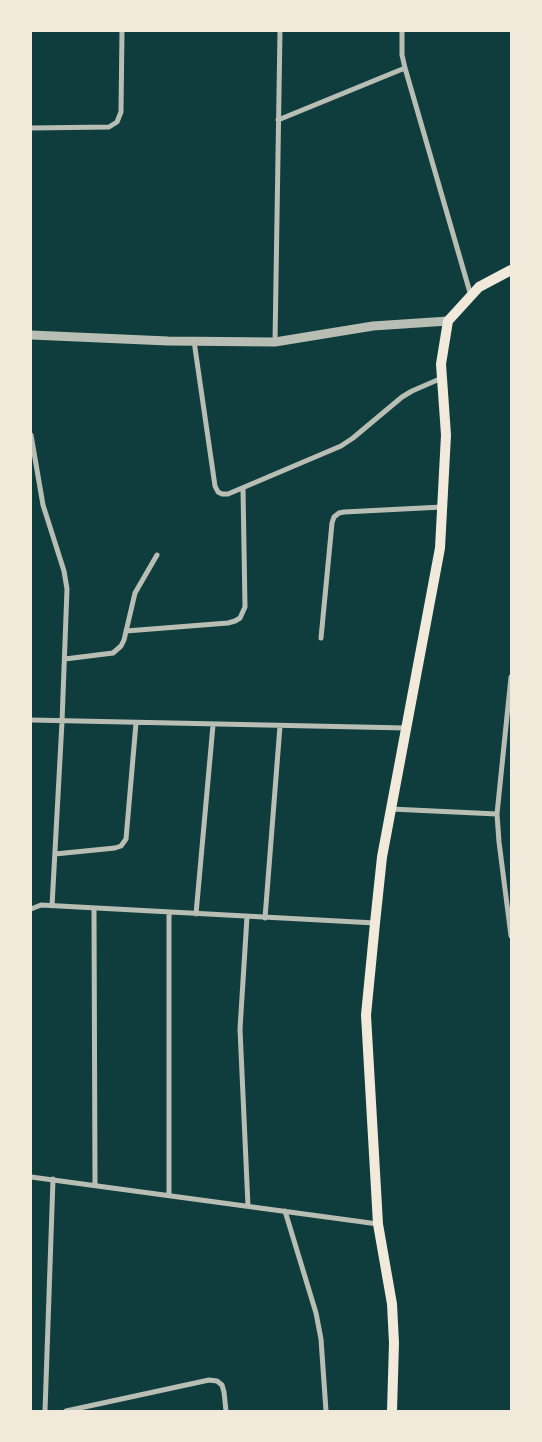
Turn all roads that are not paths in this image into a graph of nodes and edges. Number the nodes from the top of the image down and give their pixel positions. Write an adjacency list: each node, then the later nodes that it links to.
1 (122, 31): 6 (street)
2 (280, 31): 5 (street)
3 (402, 31): 4 (street)
4 (405, 68): 5 (street); 8 (street)
5 (278, 120): 12 (street)
6 (31, 128)
7 (511, 270): 8 (main road)
8 (471, 296): 9 (main road)
9 (448, 321): 12 (street); 13 (main road)
10 (31, 334): 11 (street)
11 (194, 341): 12 (street); 15 (street)
12 (275, 342)
13 (442, 378): 15 (street); 16 (main road)
14 (31, 435): 20 (street)
15 (243, 488): 18 (street)
16 (442, 507): 19 (street); 27 (main road)
17 (157, 555): 18 (street)
18 (126, 631): 20 (street)
19 (321, 638)
20 (65, 659): 23 (street)
21 (511, 677): 29 (street)
22 (31, 720): 23 (street)
23 (62, 722): 24 (street); 30 (street)
24 (136, 723): 25 (street); 30 (street)
25 (213, 725): 26 (street); 35 (street)
26 (280, 726): 27 (street); 37 (street)
27 (406, 728): 28 (main road)
28 (391, 809): 29 (street); 38 (main road)
29 (497, 814): 39 (street)
30 (55, 854): 31 (street)
31 (52, 906): 32 (street); 33 (street)
32 (94, 908): 34 (street); 42 (street)
33 (31, 909)
34 (170, 913): 35 (street); 43 (street)
35 (196, 914): 36 (street)
36 (247, 917): 37 (street); 44 (street)
37 (264, 918): 38 (street)
38 (375, 923): 46 (main road)
39 (511, 936)
40 (31, 1177): 41 (street)
41 (53, 1179): 42 (street); 47 (street)
42 (95, 1185): 43 (street)
43 (169, 1195): 44 (street)
44 (248, 1206): 45 (street)
45 (285, 1211): 46 (street); 50 (street)
46 (378, 1224): 51 (main road)
47 (45, 1411)
48 (66, 1411): 49 (street)
49 (226, 1411)
50 (326, 1411)
51 (392, 1411)

